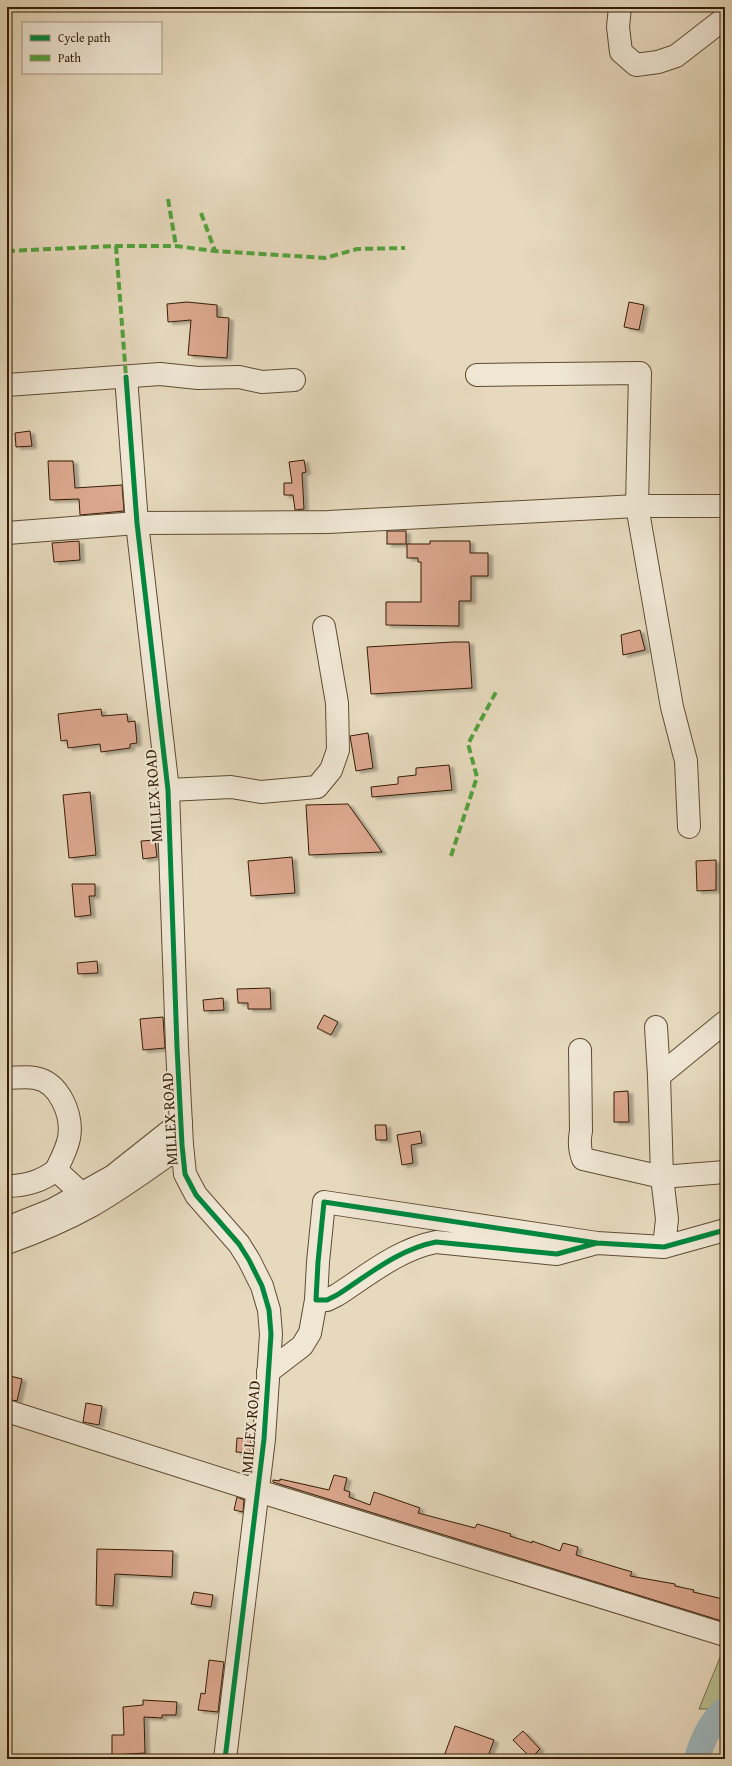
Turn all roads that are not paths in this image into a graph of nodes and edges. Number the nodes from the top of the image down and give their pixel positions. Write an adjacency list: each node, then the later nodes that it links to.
1 (620, 7): 2 (street)
2 (725, 18)
3 (477, 375): 7 (street)
4 (126, 377): 5 (street); 6 (street); 9 (street, MILLEX ROAD)
5 (294, 380)
6 (7, 385)
7 (637, 506): 8 (street); 9 (street); 13 (street)
8 (725, 506)
9 (137, 524): 10 (street); 12 (street, MILLEX ROAD)
10 (7, 532)
11 (324, 627): 12 (street)
12 (168, 790): 19 (street, MILLEX ROAD)
13 (689, 827)
14 (725, 1022): 17 (street)
15 (656, 1027): 17 (street)
16 (580, 1050): 23 (street)
17 (659, 1076): 23 (street)
18 (7, 1078): 21 (street)
19 (181, 1122): 20 (street, MILLEX ROAD); 25 (street)
20 (182, 1145): 28 (street); 32 (street, MILLEX ROAD)
21 (56, 1170): 24 (street); 25 (street)
22 (725, 1172): 23 (street)
23 (662, 1177): 30 (street)
24 (7, 1186)
25 (81, 1193): 26 (street)
26 (7, 1228)
27 (725, 1230): 30 (street)
28 (7, 1243)
29 (597, 1243): 30 (street); 31 (street); 31 (street)
30 (664, 1247)
31 (316, 1300): 32 (street)
32 (268, 1372): 34 (street, MILLEX ROAD)
33 (7, 1411): 34 (street)
34 (258, 1491): 35 (street); 36 (street, MILLEX ROAD)
35 (725, 1635)
36 (225, 1759)

